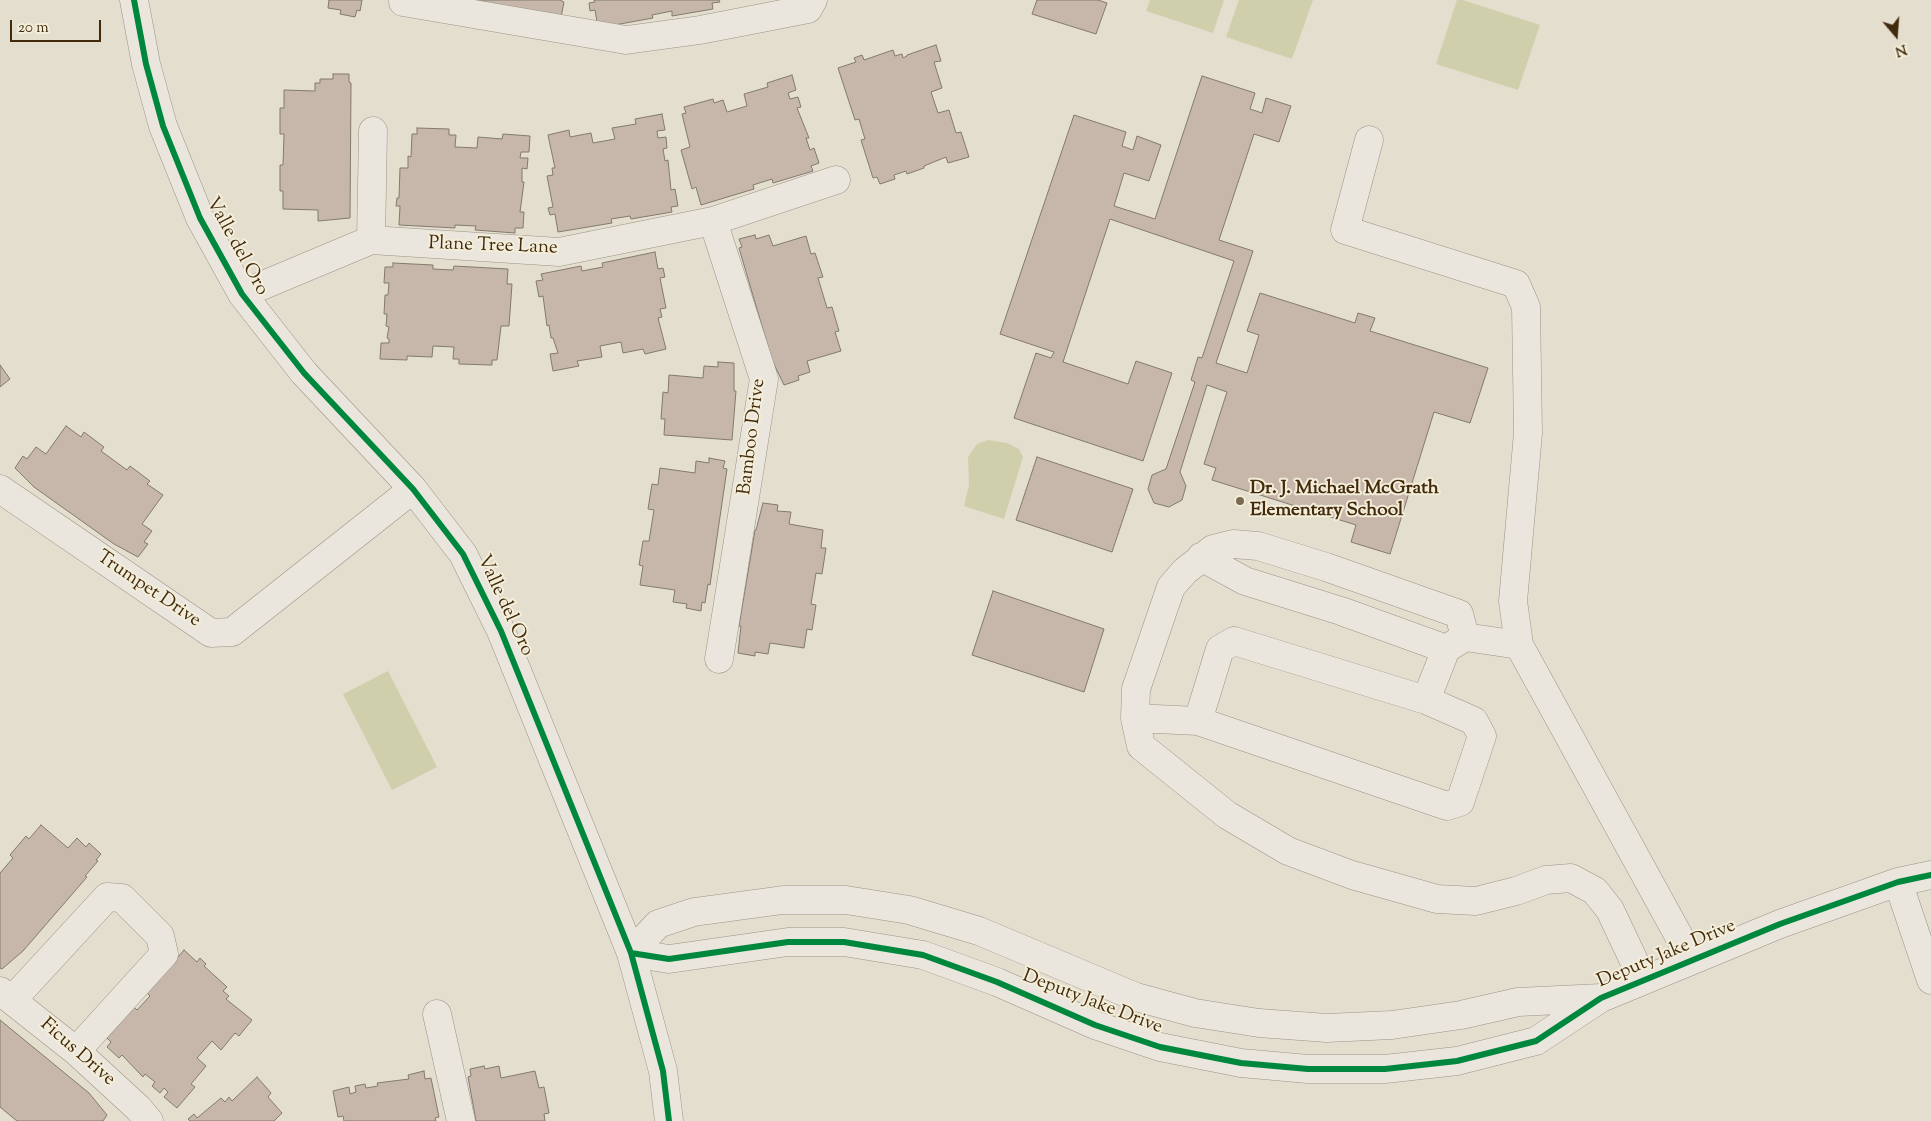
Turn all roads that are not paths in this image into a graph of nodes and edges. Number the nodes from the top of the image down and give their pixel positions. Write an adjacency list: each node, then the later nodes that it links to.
1 (134, 0): 9 (street, Valle del Oro)
2 (403, 0): 3 (street)
3 (813, 0)
4 (373, 131): 8 (street)
5 (1369, 140): 14 (street)
6 (836, 180): 7 (street, Plane Tree Lane)
7 (713, 221): 8 (street, Plane Tree Lane); 15 (street, Bamboo Drive)
8 (371, 240): 9 (street, Plane Tree Lane)
9 (242, 294): 11 (street, Valle del Oro)
10 (0, 489): 11 (street, Trumpet Drive)
11 (413, 489): 21 (street, Valle del Oro)
12 (1201, 558): 13 (street); 13 (street); 17 (street)
13 (1456, 643): 14 (street); 16 (street)
14 (1519, 645): 22 (street)
15 (719, 659)
16 (1426, 700): 18 (street); 18 (street)
17 (1135, 718): 18 (street); 23 (street)
18 (1198, 720)
19 (1931, 875): 20 (street, Deputy Jake Drive)
20 (1898, 882): 22 (street, Deputy Jake Drive); 24 (street)
21 (631, 953): 26 (street, Deputy Jake Drive); 26 (street, Deputy Jake Drive); 31 (street, Valle del Oro)
22 (1692, 960): 23 (street, Deputy Jake Drive)
23 (1643, 980): 26 (street, Deputy Jake Drive)
24 (1931, 980)
25 (7, 995): 28 (street, Ficus Drive); 28 (street)
26 (1601, 998)
27 (437, 1014): 30 (street)
28 (76, 1052): 29 (street, Ficus Drive)
29 (149, 1121)
30 (462, 1121)
31 (669, 1121)

